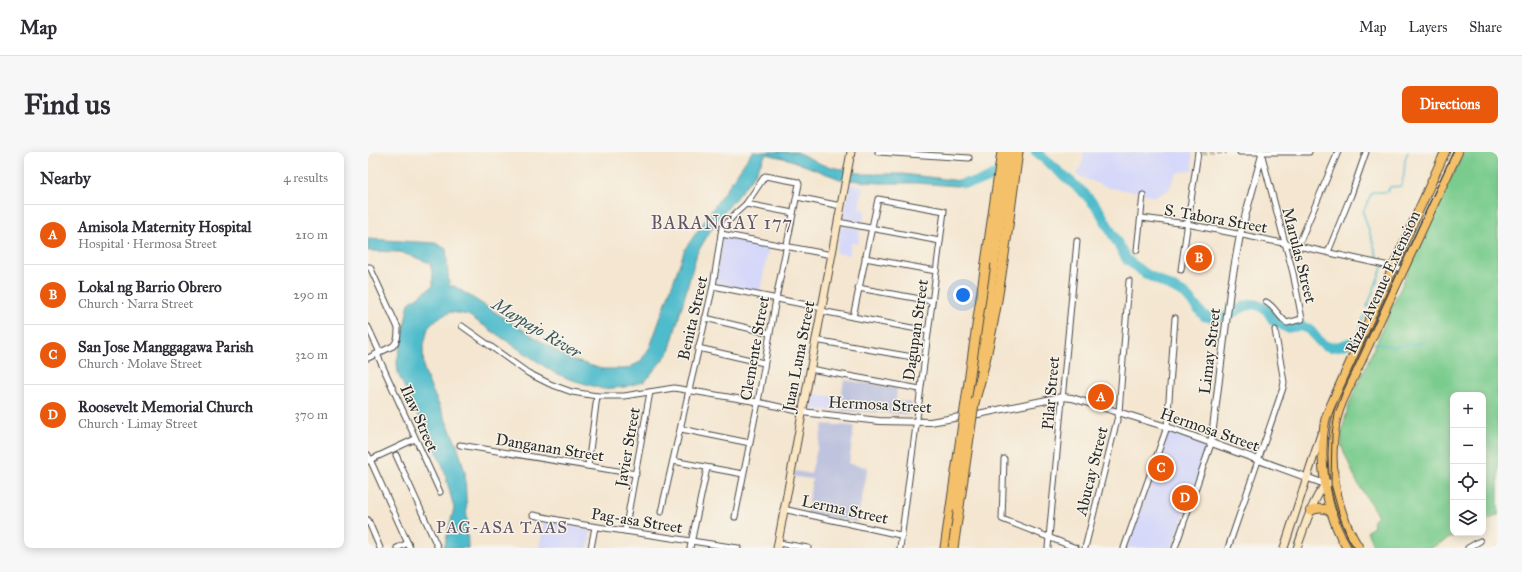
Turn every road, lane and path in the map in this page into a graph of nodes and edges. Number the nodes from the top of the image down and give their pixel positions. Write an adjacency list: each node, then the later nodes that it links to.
1 (851, 152): 19 (main road, Juan Luna Street)
2 (878, 152): 14 (street)
3 (1002, 152): 116 (highway, bridge)
4 (1010, 152): 69 (highway)
5 (1018, 152): 69 (highway)
6 (1199, 152): 23 (street)
7 (1240, 152): 13 (street)
8 (1309, 152): 13 (street)
9 (1338, 152): 30 (street)
10 (1366, 152): 33 (street)
11 (1445, 152): 36 (main road, Rizal Avenue Extension)
12 (1458, 152): 38 (main road, Rizal Avenue Extension)
13 (1261, 153): 26 (street, Limay Street); 29 (street, Marulas Street)
14 (969, 158)
15 (799, 183): 17 (street, Clemente Street); 18 (street, Benita Street)
16 (1143, 195): 21 (street)
17 (797, 197): 19 (street); 20 (street, Clemente Street)
18 (746, 204): 20 (street); 25 (street, Benita Street)
19 (841, 206): 22 (main road, Juan Luna Street)
20 (793, 213): 31 (street, Clemente Street)
21 (1142, 218): 23 (street, S. Tabora Street); 32 (street)
22 (838, 222): 24 (street); 34 (main road, Juan Luna Street)
23 (1187, 224): 26 (street, S. Tabora Street); 39 (street)
24 (871, 228): 27 (street); 27 (street, Dagupan Street); 35 (street)
25 (721, 234): 31 (street); 42 (street, Benita Street)
26 (1240, 235): 29 (street, S. Tabora Street); 78 (street, Limay Street)
27 (940, 241): 40 (street, Dagupan Street)
28 (1077, 241): 67 (street, Pilar Street)
29 (1284, 244): 30 (street, S. Tabora Street); 46 (street, Marulas Street)
30 (1298, 246): 33 (street, S. Tabora Street)
31 (787, 247): 34 (street); 44 (street, Clemente Street)
32 (1137, 250)
33 (1328, 252): 36 (street, S. Tabora Street)
34 (832, 255): 47 (main road, Juan Luna Street)
35 (865, 258): 40 (street); 43 (street)
36 (1388, 265): 38 (street, S. Tabora Street); 72 (main road, Rizal Avenue Extension)
37 (369, 267): 58 (street)
38 (1403, 268): 90 (main road, Rizal Avenue Extension)
39 (1180, 270)
40 (936, 271): 45 (street, Dagupan Street)
41 (1129, 281): 71 (street, Abucay Street)
42 (713, 286): 44 (street); 49 (street, Benita Street)
43 (858, 288): 45 (street); 48 (street)
44 (776, 299): 47 (street); 55 (street, Clemente Street)
45 (932, 301): 54 (street, Dagupan Street)
46 (1266, 302)
47 (821, 309): 48 (street); 56 (main road, Juan Luna Street)
48 (853, 317): 54 (street)
49 (705, 318): 55 (street); 57 (street, Benita Street)
50 (1175, 318): 74 (street)
51 (462, 326): 66 (street, Hermosa Street)
52 (368, 327): 58 (street, Ilaw Street)
53 (1275, 330): 83 (street)
54 (928, 331): 60 (street, Dagupan Street)
55 (769, 333): 61 (street, Clemente Street)
56 (815, 340): 60 (street); 62 (main road, Juan Luna Street)
57 (698, 348): 61 (street); 64 (street, Benita Street)
58 (378, 353): 59 (street); 76 (street, Ilaw Street)
59 (368, 358)
60 (924, 359): 63 (street, Dagupan Street)
61 (764, 363): 68 (street, Clemente Street)
62 (810, 369): 63 (street); 70 (main road, Juan Luna Street)
63 (920, 389): 73 (street, Dagupan Street)
64 (688, 390): 65 (street, Hermosa Street); 68 (street, Hermosa Street); 75 (street, Benita Street)
65 (650, 392): 66 (street, Hermosa Street); 87 (street, Javier Street)
66 (597, 396): 85 (street)
67 (1062, 397): 71 (street, Hermosa Street); 73 (street, Hermosa Street); 103 (street, Pilar Street)
68 (758, 402): 70 (street, Hermosa Street); 77 (street, Clemente Street)
69 (974, 403): 117 (highway, bridge)
70 (802, 412): 73 (street, Hermosa Street); 93 (main road, Juan Luna Street)
71 (1119, 412): 74 (street, Hermosa Street); 120 (street, Abucay Street)
72 (1326, 420): 89 (main road); 91 (main road, Rizal Avenue Extension)
73 (916, 422): 102 (street, Dagupan Street)
74 (1167, 428): 78 (street, Hermosa Street); 121 (street)
75 (681, 429): 77 (street); 84 (street, Benita Street)
76 (415, 439): 81 (street); 92 (street, Ilaw Street)
77 (750, 443): 88 (street, Clemente Street)
78 (1211, 444): 83 (street, Hermosa Street); 122 (street, Limay Street)
79 (460, 445): 85 (street, Danganan Street)
80 (396, 455): 110 (street)
81 (369, 459): 106 (street)
82 (1004, 459): 103 (street)
83 (1259, 460): 89 (street, Hermosa Street); 123 (street)
84 (673, 461): 86 (street); 95 (street, Benita Street)
85 (588, 466): 87 (street, Danganan Street)
86 (707, 468): 88 (street); 104 (street)
87 (636, 474): 101 (street, Javier Street)
88 (743, 474): 98 (street, Clemente Street)
89 (1308, 477): 91 (street, Hermosa Street); 124 (main road)
90 (1334, 481): 91 (main road); 127 (main road, Rizal Avenue Extension)
91 (1325, 484): 94 (main road); 96 (main road, Rizal Avenue Extension)
92 (440, 492)
93 (783, 509): 102 (street, Lerma Street); 107 (main road, Juan Luna Street)
94 (1310, 511): 96 (main road); 125 (main road)
95 (661, 512)
96 (1332, 513): 126 (main road, Rizal Avenue Extension)
97 (533, 515): 100 (street, Pag-asa Street)
98 (735, 517)
99 (368, 520): 108 (street)
100 (595, 527): 101 (street, Pag-asa Street); 111 (street)
101 (625, 531): 104 (street, Pag-asa Street)
102 (900, 535): 115 (street, Dagupan Street)
103 (1050, 538): 118 (street, Pilar Street); 119 (street)
104 (692, 541): 112 (street); 113 (street, Pag-asa Street)
105 (1480, 541): 128 (street)
106 (409, 546): 109 (street)
107 (777, 546): 114 (street)
108 (380, 548)
109 (398, 548)
110 (438, 548)
111 (590, 548)
112 (690, 548)
113 (738, 548)
114 (808, 548)
115 (900, 548)
116 (945, 548)
117 (953, 548)
118 (1048, 548)
119 (1076, 548)
120 (1085, 548)
121 (1124, 548)
122 (1175, 548)
123 (1228, 548)
124 (1284, 548)
125 (1297, 548)
126 (1347, 548)
127 (1359, 548)
128 (1468, 548)

